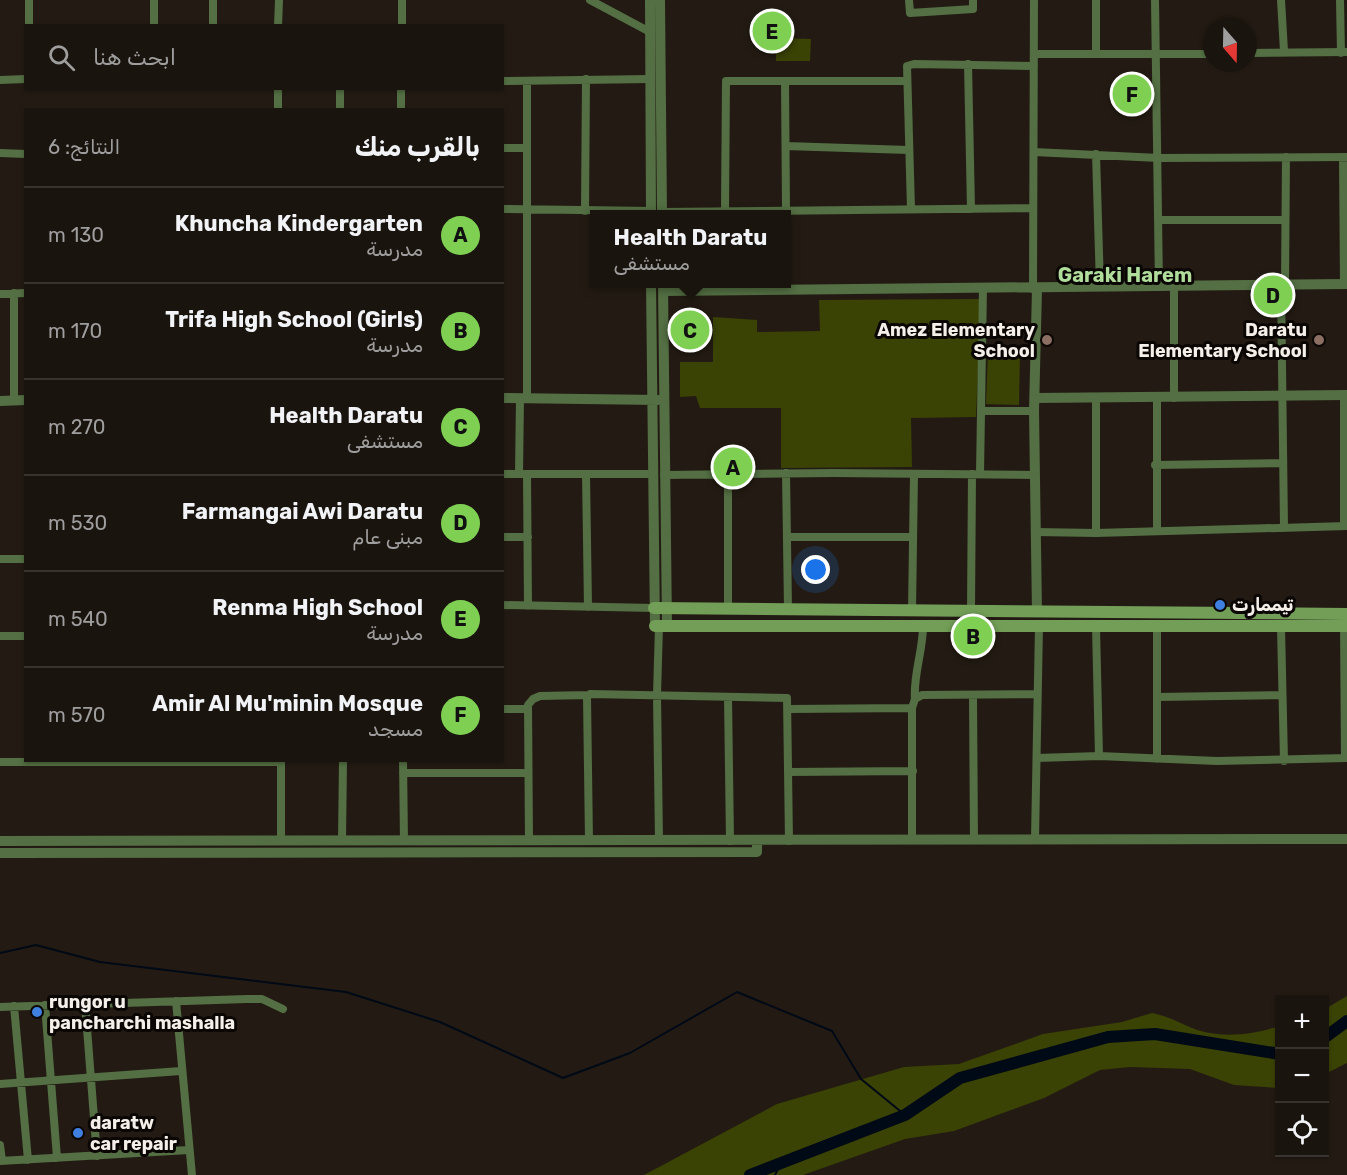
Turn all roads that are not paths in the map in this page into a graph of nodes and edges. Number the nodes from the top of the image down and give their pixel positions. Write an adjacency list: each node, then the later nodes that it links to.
1 (29, 0): 16 (street)
2 (154, 0): 17 (street)
3 (213, 0): 18 (street)
4 (279, 0): 19 (street)
5 (402, 0): 20 (street)
6 (590, 0): 21 (street)
7 (650, 0): 21 (street)
8 (660, 0): 61 (street)
9 (909, 0): 10 (street)
10 (973, 0)
11 (1034, 0): 26 (street)
12 (1096, 0): 23 (street)
13 (1155, 0): 28 (street)
14 (1281, 0): 22 (street)
15 (1340, 0): 25 (street)
16 (29, 24)
17 (154, 24)
18 (213, 24)
19 (278, 24)
20 (402, 24)
21 (650, 32): 34 (street)
22 (1284, 51): 24 (street); 25 (street)
23 (1096, 52): 26 (street); 28 (street)
24 (1257, 52)
25 (1344, 52)
26 (1034, 54): 30 (street)
27 (1203, 54): 28 (street)
28 (1156, 55): 55 (street)
29 (968, 64): 30 (street); 38 (street); 60 (street)
30 (1034, 66): 49 (street)
31 (24, 79): 33 (street)
32 (585, 79): 34 (street); 36 (street); 65 (street)
33 (0, 80)
34 (650, 80): 62 (street)
35 (504, 81): 36 (street)
36 (527, 81): 47 (street)
37 (785, 81): 38 (street); 45 (street); 63 (street)
38 (907, 81): 48 (street)
39 (278, 90): 42 (street)
40 (340, 90): 43 (street)
41 (401, 90): 44 (street)
42 (278, 108)
43 (340, 108)
44 (401, 108)
45 (786, 146): 48 (street); 64 (street)
46 (504, 148): 47 (street)
47 (527, 148): 58 (street)
48 (908, 150): 59 (street)
49 (1034, 152): 52 (street); 56 (street)
50 (0, 153): 51 (street)
51 (24, 154)
52 (1096, 154): 55 (street); 71 (street)
53 (1286, 157): 54 (street); 55 (street); 68 (street)
54 (1345, 157): 69 (street)
55 (1159, 158): 67 (street)
56 (1033, 208): 60 (street); 77 (street)
57 (504, 209): 58 (street)
58 (526, 209): 65 (street); 84 (street)
59 (911, 209): 60 (street); 64 (street)
60 (971, 209)
61 (656, 210)
62 (656, 210)
63 (725, 210): 64 (street)
64 (786, 210)
65 (585, 212): 66 (street)
66 (590, 212)
67 (1159, 220): 68 (street); 74 (street)
68 (1285, 220): 70 (street)
69 (1346, 284): 70 (street)
70 (1283, 285): 72 (street); 81 (street)
71 (1100, 286): 74 (street); 77 (street)
72 (1174, 286): 74 (street); 88 (street)
73 (983, 287): 76 (street); 77 (street); 92 (street)
74 (1159, 287)
75 (651, 289): 90 (street)
76 (663, 289): 90 (street)
77 (1035, 289): 85 (street)
78 (14, 293): 79 (street); 80 (street); 89 (street)
79 (24, 293)
80 (0, 294)
81 (1283, 394): 82 (street); 88 (street); 94 (street)
82 (1346, 395): 105 (street)
83 (504, 398): 84 (street)
84 (523, 398): 90 (street); 98 (street)
85 (1035, 398): 86 (street); 93 (street)
86 (1096, 398): 87 (street); 109 (street)
87 (1157, 398): 88 (street); 95 (street)
88 (1174, 398)
89 (20, 400): 91 (street)
90 (658, 400): 103 (street)
91 (0, 401)
92 (981, 411): 93 (street); 102 (street)
93 (1034, 411): 104 (street)
94 (1283, 463): 95 (street); 106 (street)
95 (1155, 465): 107 (street)
96 (786, 473): 100 (street); 101 (street); 112 (street)
97 (504, 474): 98 (street)
98 (523, 474): 99 (street); 111 (street)
99 (586, 474): 103 (street); 118 (street)
100 (728, 474): 103 (street); 120 (street)
101 (914, 474): 102 (street); 113 (street)
102 (976, 474): 104 (street); 123 (street)
103 (658, 475): 119 (street)
104 (1035, 475): 108 (street)
105 (1346, 526): 106 (street)
106 (1284, 527): 107 (street)
107 (1157, 531): 109 (street)
108 (1035, 532): 109 (street); 124 (street)
109 (1096, 533)
110 (504, 537): 111 (street)
111 (528, 537): 117 (street)
112 (788, 537): 113 (street); 121 (street)
113 (914, 537): 122 (street)
114 (0, 559): 115 (street)
115 (24, 559)
116 (504, 605): 117 (street)
117 (528, 606): 118 (street)
118 (588, 607): 119 (street)
119 (661, 608): 120 (main road); 126 (street)
120 (728, 609): 121 (main road)
121 (789, 609): 122 (main road)
122 (912, 611): 123 (main road); 127 (main road)
123 (971, 611): 124 (main road)
124 (1037, 612): 125 (main road)
125 (1346, 622): 131 (main road); 147 (street)
126 (660, 626): 127 (main road); 136 (street)
127 (917, 626): 128 (main road); 141 (street)
128 (1039, 626): 129 (main road); 134 (street)
129 (1096, 627): 130 (main road); 145 (street)
130 (1157, 627): 131 (main road); 140 (street)
131 (1281, 627): 137 (street)
132 (0, 636): 133 (street)
133 (24, 636)
134 (1037, 694): 138 (street); 146 (street)
135 (588, 695): 136 (street); 143 (street); 171 (street)
136 (657, 695): 139 (street); 172 (street)
137 (1281, 695): 140 (street); 150 (street)
138 (973, 696): 141 (street); 164 (street)
139 (728, 697): 144 (street); 173 (street)
140 (1157, 697): 148 (street)
141 (914, 704): 144 (street); 157 (street)
142 (504, 709): 143 (street)
143 (527, 709): 160 (street)
144 (789, 709): 158 (street)
145 (1100, 756): 146 (street); 148 (street)
146 (1037, 758): 161 (street)
147 (1346, 758): 150 (street)
148 (1158, 759): 150 (street)
149 (24, 761): 151 (street)
150 (1284, 761)
151 (0, 762)
152 (156, 762): 153 (street)
153 (219, 762)
154 (281, 762): 166 (street)
155 (343, 762): 167 (street)
156 (403, 762): 159 (street)
157 (913, 771): 158 (street); 163 (street)
158 (789, 772): 174 (street)
159 (403, 773): 160 (street); 169 (street)
160 (528, 773): 170 (street)
161 (1035, 839): 162 (street); 164 (street)
162 (1347, 839)
163 (912, 840): 164 (street); 174 (street)
164 (974, 840)
165 (0, 841): 166 (street)
166 (282, 841): 167 (street)
167 (342, 841): 168 (street)
168 (369, 841): 169 (street); 177 (street)
169 (404, 841): 170 (street)
170 (529, 841): 171 (street)
171 (589, 841): 172 (street)
172 (659, 841): 173 (street)
173 (730, 841): 175 (street)
174 (789, 841): 175 (street)
175 (757, 847): 177 (street)
176 (0, 853): 177 (street)
177 (369, 853)
178 (176, 1001): 179 (street); 183 (street); 184 (street)
179 (85, 1003): 180 (street); 185 (street)
180 (45, 1005): 181 (street); 186 (street)
181 (14, 1006): 182 (street); 187 (street)
182 (0, 1007)
183 (282, 1008)
184 (181, 1071): 185 (street); 190 (street)
185 (89, 1079): 186 (street); 191 (street)
186 (50, 1081): 187 (street); 192 (street)
187 (22, 1083): 188 (street); 193 (street)
188 (0, 1084)
189 (0, 1145): 194 (street)
190 (189, 1150): 191 (street); 195 (street)
191 (97, 1156): 192 (street)
192 (57, 1158): 193 (street)
193 (28, 1160): 194 (street)
194 (1, 1161)
195 (192, 1175)

